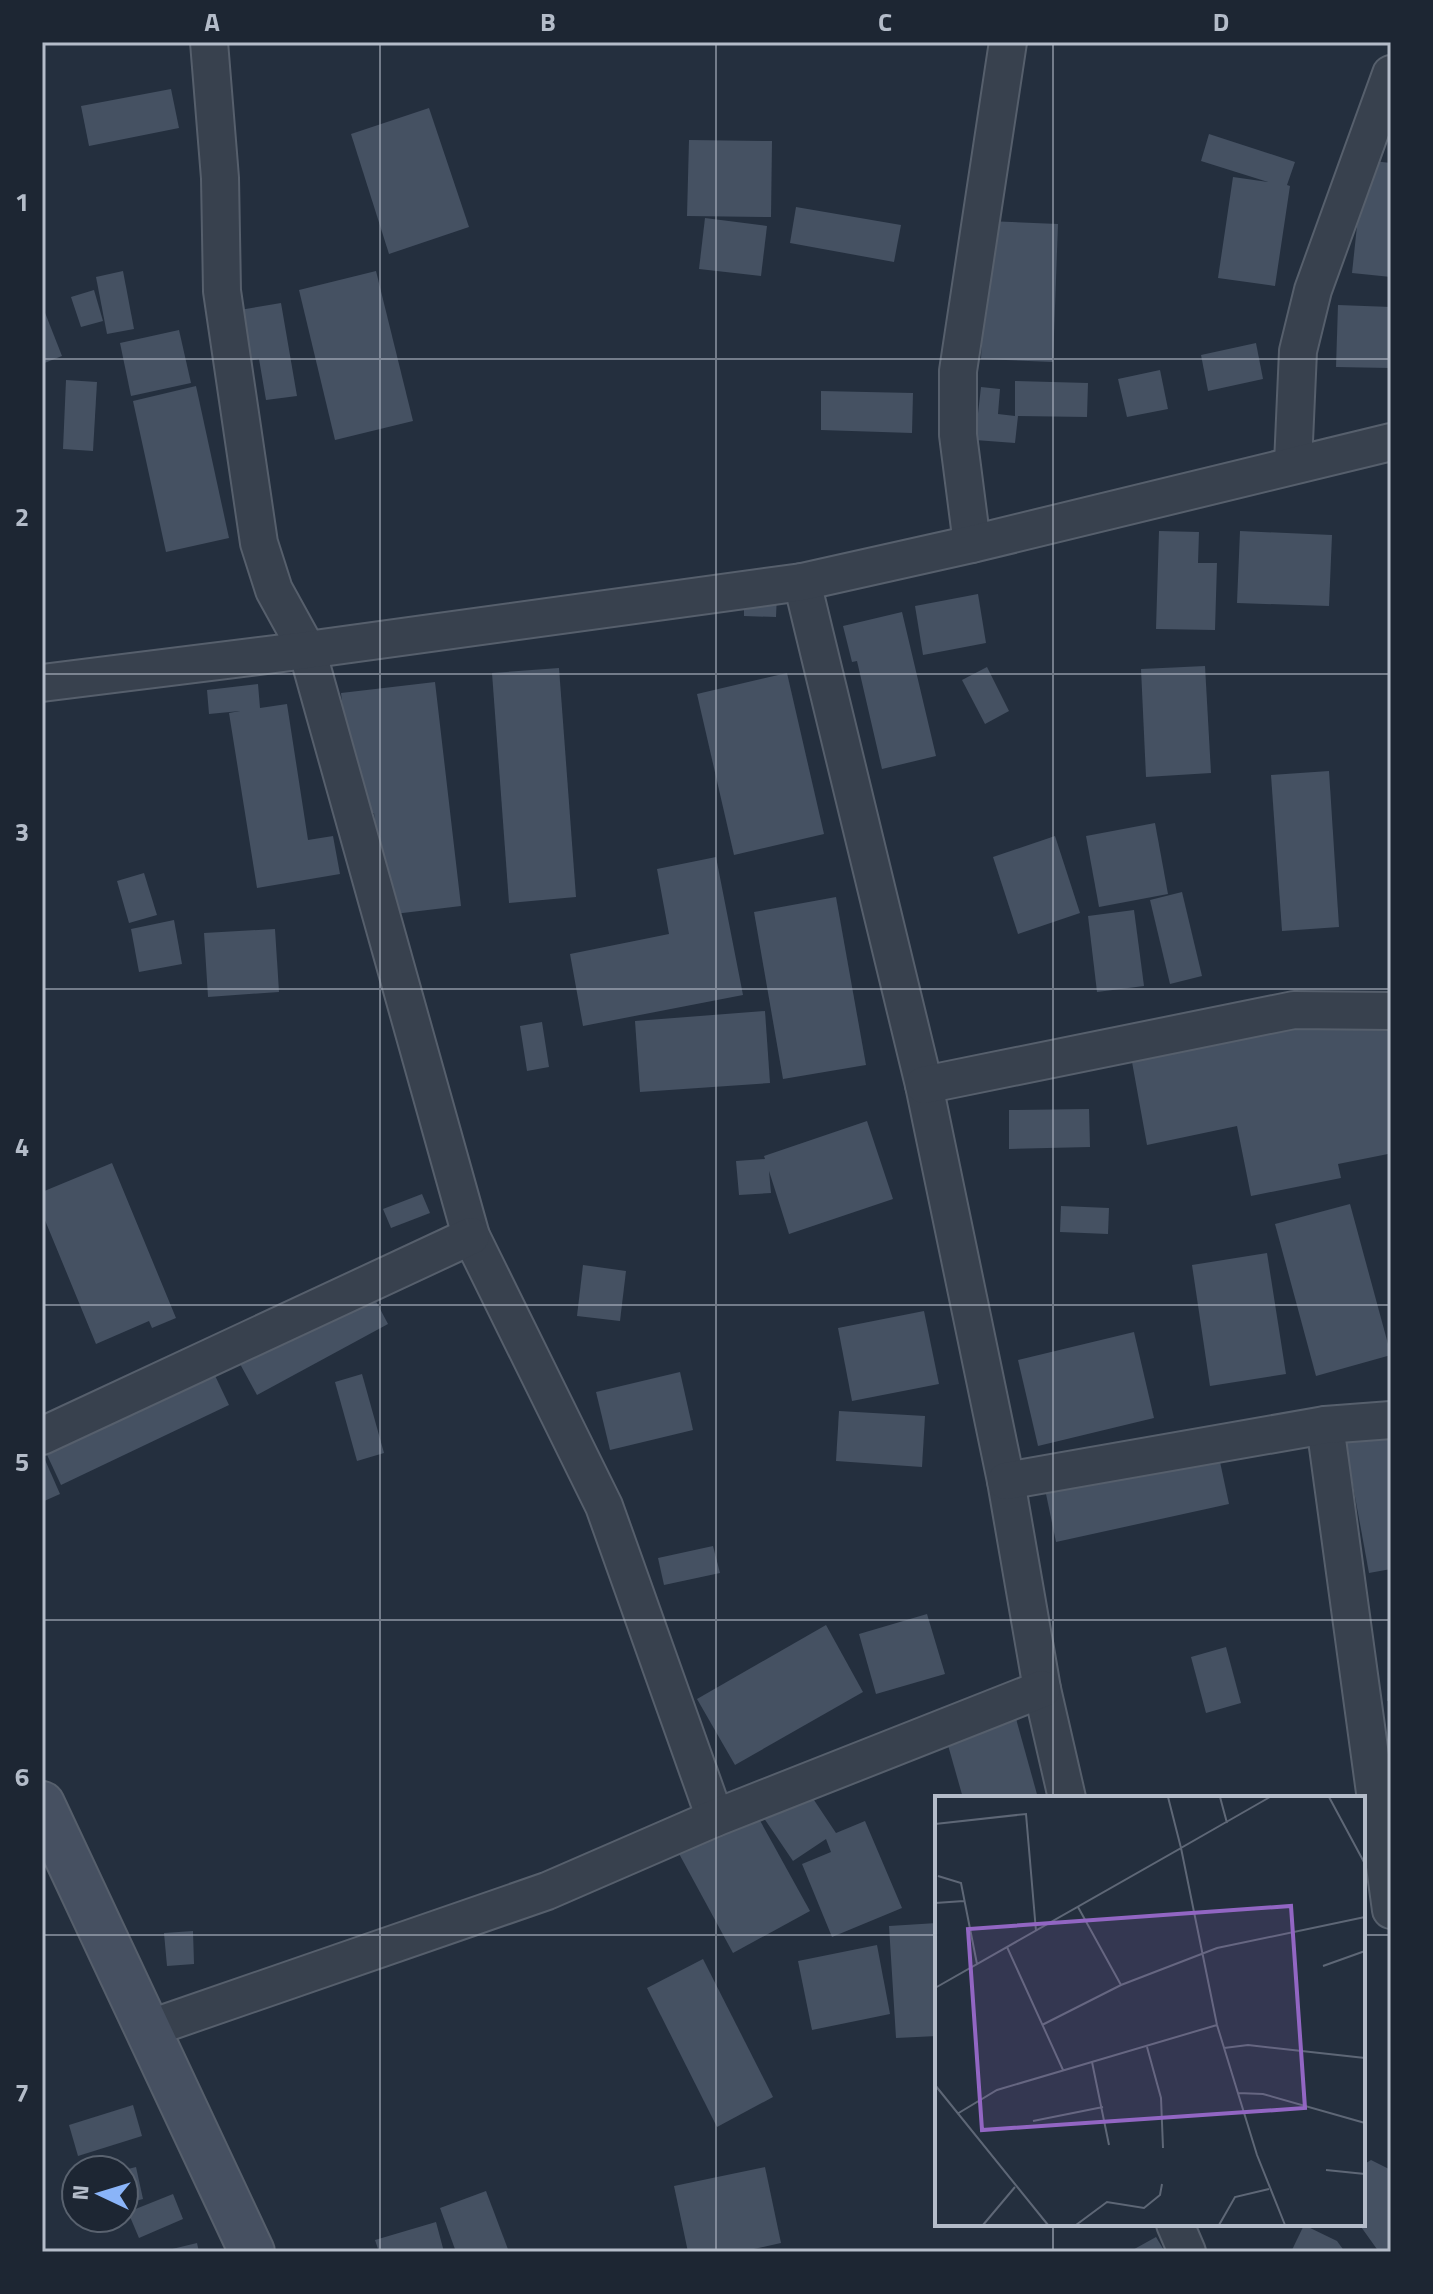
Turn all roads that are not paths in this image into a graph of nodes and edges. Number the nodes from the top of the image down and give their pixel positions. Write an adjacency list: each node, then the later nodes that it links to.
1 (209, 42): 8 (street)
2 (1008, 42): 6 (street)
3 (1391, 74): 5 (street)
4 (1391, 442): 5 (street)
5 (1293, 464): 6 (street)
6 (972, 544): 7 (street)
7 (802, 582): 8 (street); 11 (street)
8 (307, 650): 9 (street); 12 (street)
9 (42, 683)
10 (1391, 1011): 11 (street)
11 (924, 1085): 16 (street)
12 (471, 1236): 15 (street); 20 (street)
13 (1391, 1420): 14 (street)
14 (1325, 1425): 16 (street); 21 (street)
15 (42, 1436)
16 (1006, 1481): 17 (street)
17 (1042, 1689): 18 (street); 20 (street)
18 (1067, 1796)
19 (44, 1811): 22 (main road)
20 (715, 1818): 22 (street)
21 (1391, 1910)
22 (148, 2029): 24 (main road)
23 (1176, 2226): 25 (street)
24 (242, 2250)
25 (1187, 2252)

